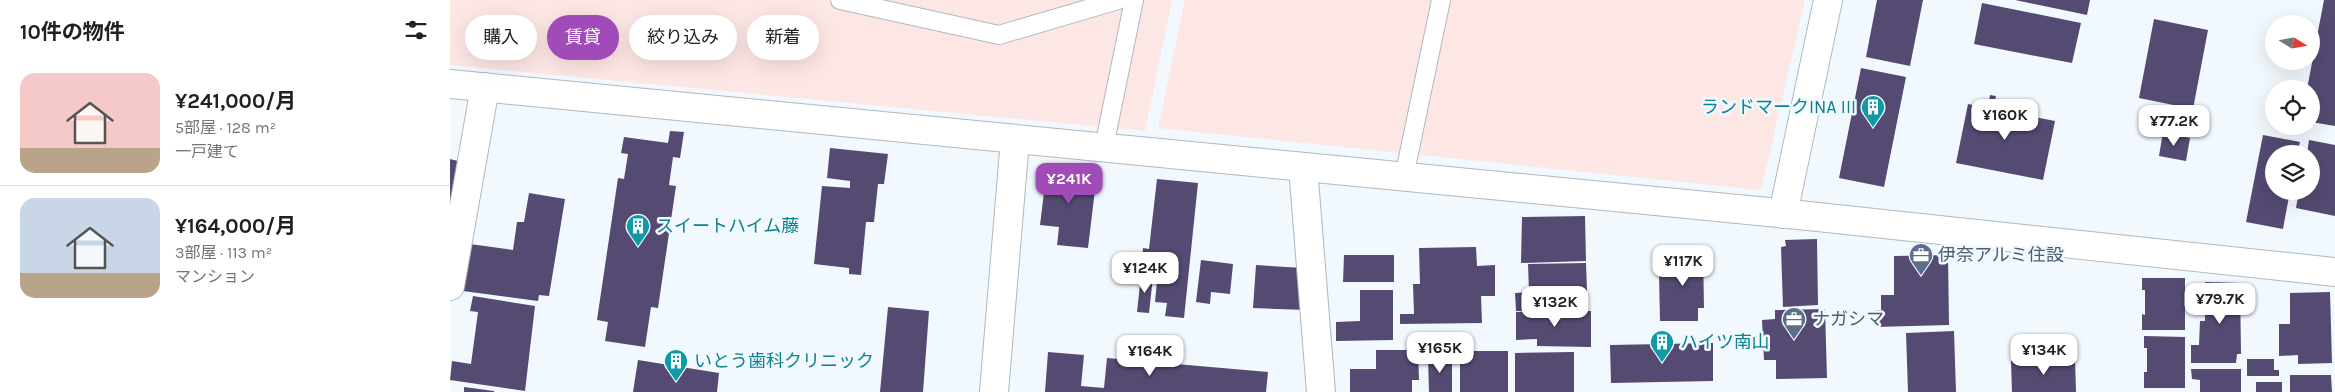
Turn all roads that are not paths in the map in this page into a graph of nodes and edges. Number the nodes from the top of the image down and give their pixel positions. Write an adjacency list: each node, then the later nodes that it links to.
1 (840, 0): 2 (lane)
2 (1118, 0)
3 (1134, 0): 9 (lane)
4 (1441, 0): 11 (lane)
5 (1828, 0): 12 (street)
6 (450, 84): 7 (street)
7 (485, 87): 8 (street); 14 (street)
8 (1015, 139): 9 (street); 15 (street)
9 (1104, 147): 10 (street)
10 (1303, 167): 11 (street); 16 (street)
11 (1404, 177): 12 (street)
12 (1783, 214): 13 (street)
13 (2335, 272)
14 (450, 286)
15 (994, 392)
16 (1321, 392)

